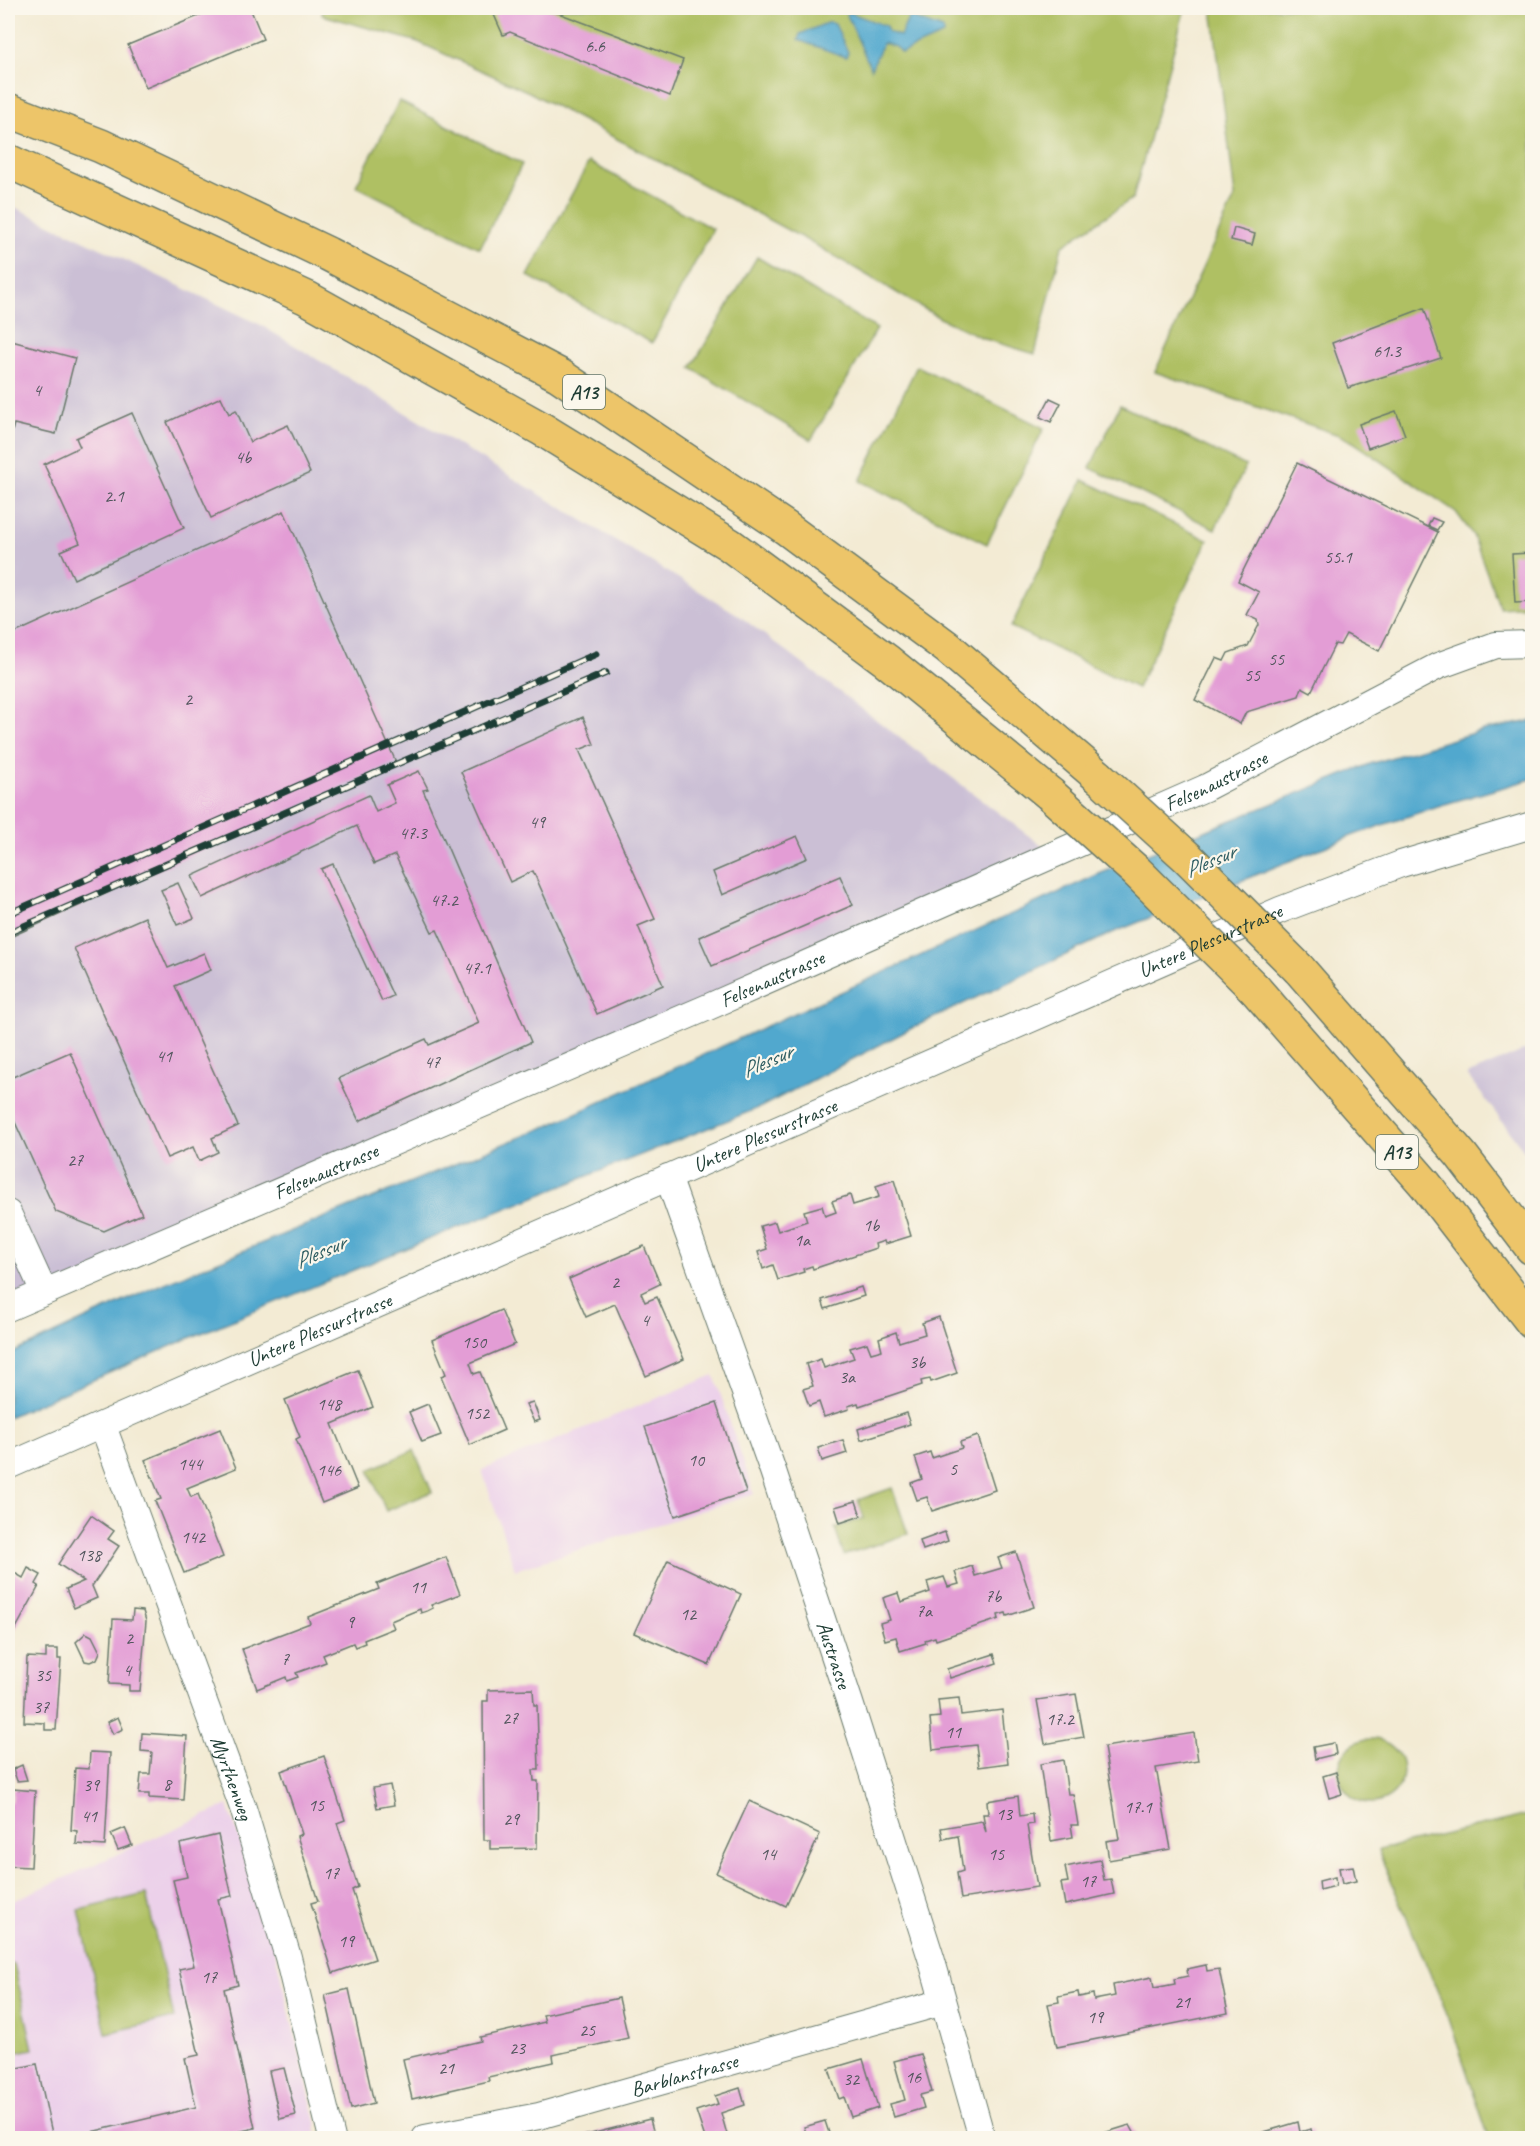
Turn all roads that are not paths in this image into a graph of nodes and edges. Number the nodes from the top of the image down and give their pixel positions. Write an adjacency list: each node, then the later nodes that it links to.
1 (8, 110): 7 (highway, A13, bridge)
2 (8, 161): 10 (highway, A13, bridge)
3 (1533, 644): 8 (street, Felsenaustrasse)
4 (1533, 825): 5 (street, Untere Plessurstrasse)
5 (668, 1177): 11 (street, Untere Plessurstrasse); 13 (street, Austrasse)
6 (8, 1213): 8 (street)
7 (1533, 1248)
8 (44, 1292): 9 (street, Felsenaustrasse)
9 (8, 1308)
10 (1533, 1322)
11 (103, 1426): 12 (street, Untere Plessurstrasse); 14 (street, Myrthenweg)
12 (8, 1466)
13 (943, 2002): 15 (street, Barblanstrasse); 16 (street, Austrasse)
14 (332, 2139)
15 (425, 2139)
16 (982, 2139)

